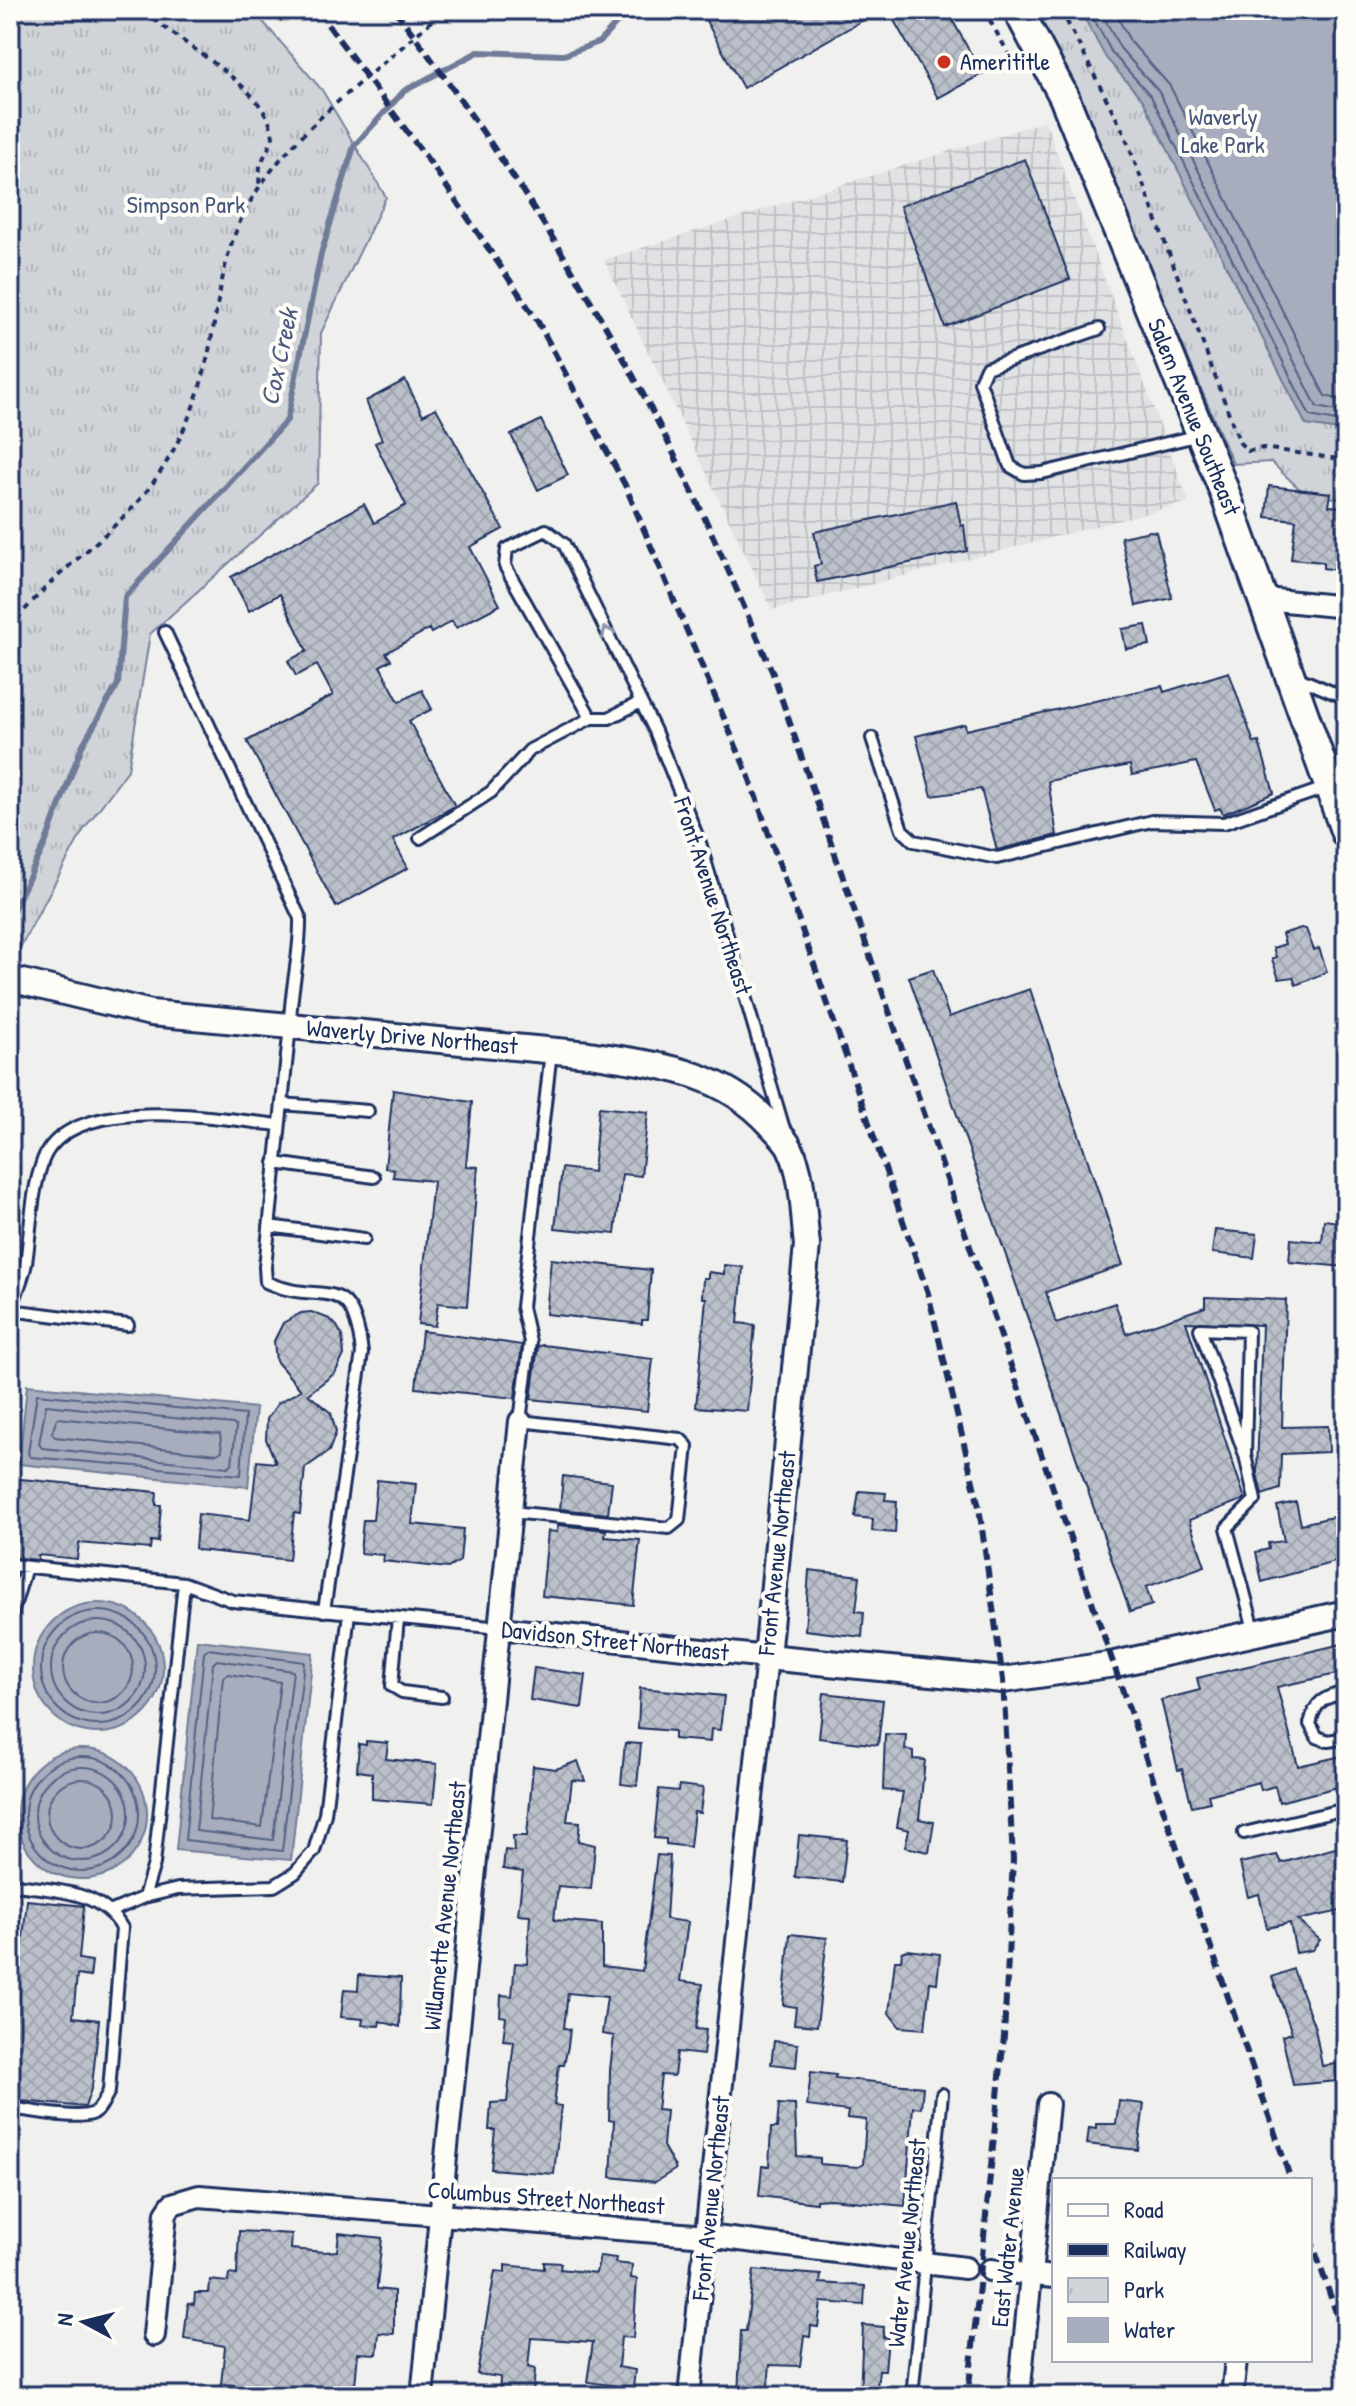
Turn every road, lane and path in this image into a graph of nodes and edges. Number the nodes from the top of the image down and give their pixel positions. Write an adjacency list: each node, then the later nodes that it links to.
1 (145, 10): 5 (path)
2 (443, 10): 5 (path)
3 (1018, 10): 7 (main road, Salem Avenue Southeast)
4 (1061, 10): 8 (path)
5 (260, 188): 11 (path)
6 (1099, 329): 7 (lane)
7 (1202, 434): 9 (main road, Salem Avenue Southeast)
8 (1346, 460)
9 (1265, 599): 10 (street); 13 (main road, Salem Avenue Southeast)
10 (1346, 607)
11 (10, 629)
12 (165, 632): 22 (lane)
13 (1291, 675): 14 (lane); 18 (main road, Salem Avenue Southeast)
14 (1346, 698)
15 (641, 702): 16 (lane); 16 (lane, Front Avenue Northeast, one-way to 16); 27 (lane, Front Avenue Northeast)
16 (591, 718): 20 (lane)
17 (872, 738): 18 (lane)
18 (1330, 786): 19 (main road, Salem Avenue Southeast)
19 (1346, 833)
20 (420, 838)
21 (21, 983): 22 (street, Waverly Drive Northeast)
22 (290, 1026): 23 (street, Waverly Drive Northeast); 24 (lane)
23 (551, 1051): 27 (street, Waverly Drive Northeast); 34 (lane)
24 (282, 1104): 25 (lane); 26 (lane)
25 (368, 1111)
26 (279, 1125): 28 (lane); 32 (lane)
27 (789, 1146): 47 (street, Front Avenue Northeast)
28 (275, 1163): 29 (lane); 30 (lane)
29 (374, 1177)
30 (269, 1226): 31 (lane); 40 (lane)
31 (364, 1239)
32 (10, 1310): 33 (lane)
33 (128, 1325)
34 (520, 1421): 36 (street, Willamette Avenue Northeast); 36 (lane)
35 (1245, 1455): 35 (lane); 46 (lane)
36 (511, 1512): 45 (street, Willamette Avenue Northeast)
37 (10, 1565): 38 (lane, Davidson Street Northeast)
38 (26, 1567): 39 (lane, Davidson Street Northeast); 44 (lane)
39 (184, 1583): 40 (lane, Davidson Street Northeast); 54 (lane)
40 (324, 1611): 41 (lane, Davidson Street Northeast)
41 (349, 1613): 43 (lane, Davidson Street Northeast); 54 (lane)
42 (1346, 1613): 46 (street, Davidson Street Northeast)
43 (398, 1618): 45 (lane, Davidson Street Northeast); 49 (lane)
44 (10, 1620)
45 (500, 1628): 47 (street, Davidson Street Northeast); 59 (street, Willamette Avenue Northeast)
46 (1255, 1633): 47 (street, Davidson Street Northeast)
47 (767, 1657): 60 (street, Front Avenue Northeast)
48 (1346, 1692): 50 (lane)
49 (442, 1697)
50 (1346, 1738)
51 (1346, 1809): 52 (lane)
52 (1244, 1833)
53 (10, 1884): 55 (lane)
54 (144, 1897): 55 (lane)
55 (112, 1911): 58 (lane)
56 (942, 2094): 61 (lane, Water Avenue Northeast)
57 (1048, 2104): 64 (street, East Water Avenue)
58 (10, 2108)
59 (439, 2217): 60 (street, Columbus Street Northeast); 66 (street, Columbus Street Northeast); 68 (street, Willamette Avenue Northeast)
60 (707, 2236): 61 (street, Columbus Street Northeast); 69 (street, Front Avenue Northeast)
61 (925, 2265): 62 (street, Columbus Street Northeast); 70 (lane, Water Avenue Northeast)
62 (965, 2268)
63 (990, 2270): 64 (street)
64 (1031, 2275): 65 (street); 71 (street, East Water Avenue)
65 (1052, 2277)
66 (154, 2335)
67 (1236, 2362): 72 (street)
68 (422, 2396)
69 (689, 2396)
70 (912, 2396)
71 (1019, 2396)
72 (1232, 2396)

